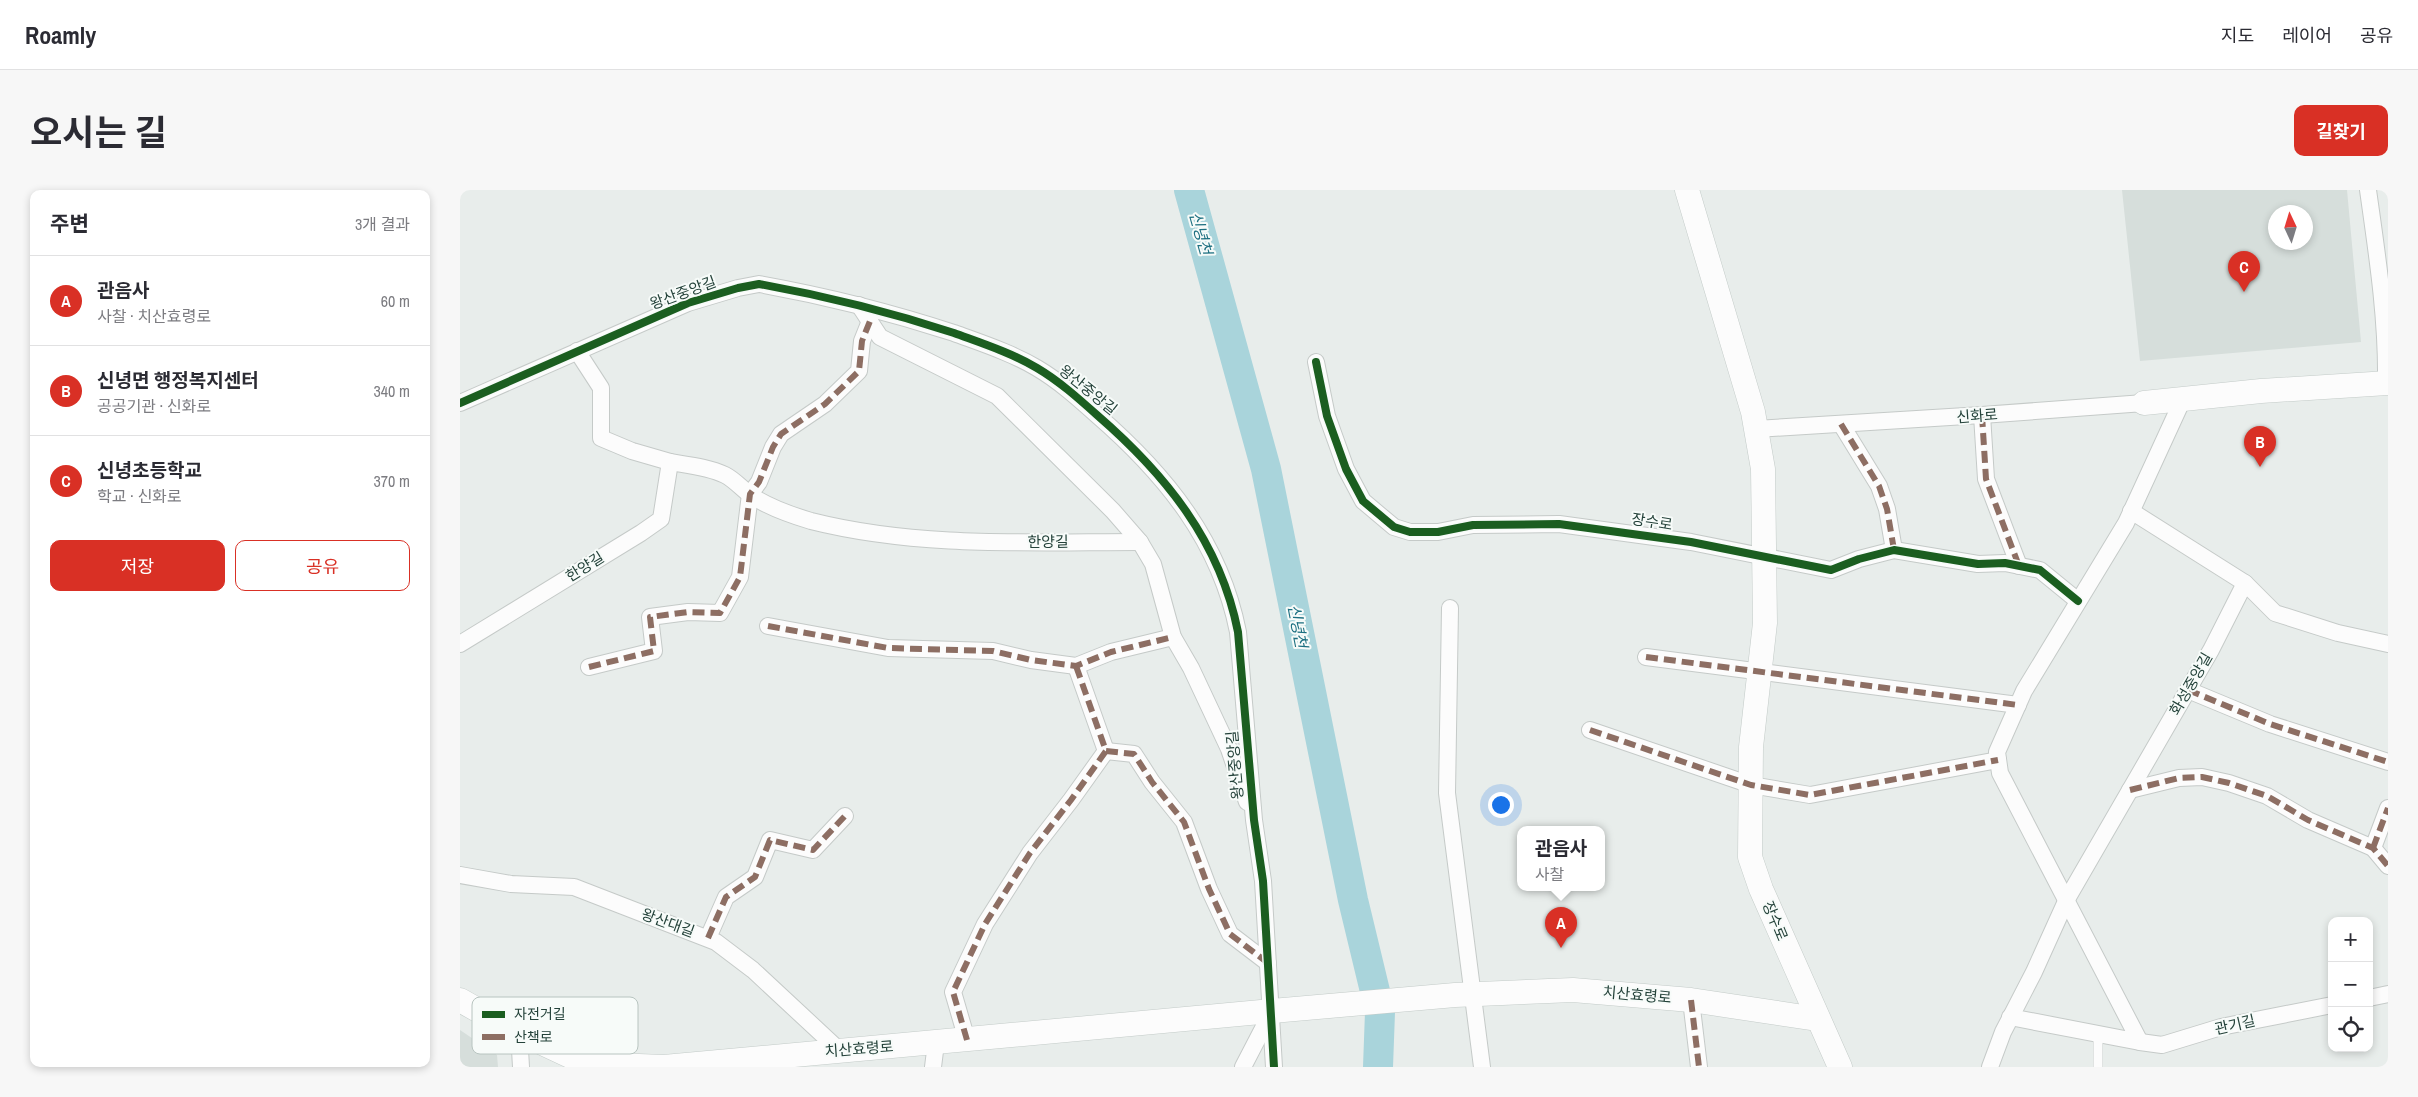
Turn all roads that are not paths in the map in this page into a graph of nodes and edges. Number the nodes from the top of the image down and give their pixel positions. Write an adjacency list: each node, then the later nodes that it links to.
1 (1687, 190): 13 (main road, 장수로)
2 (2368, 190): 7 (street)
3 (859, 305): 4 (street); 5 (street, 왕산중앙길); 42 (street, 왕산중앙길)
4 (870, 321): 15 (street); 17 (street)
5 (577, 351): 10 (street, 왕산중앙길); 14 (street, 한양길)
6 (1316, 362): 19 (street, 장수로)
7 (2387, 383): 8 (main road)
8 (2183, 399): 9 (main road); 16 (street)
9 (2144, 402): 11 (street, 신화로)
10 (460, 403)
11 (1982, 416): 12 (street, 신화로); 20 (street)
12 (1841, 424): 13 (street, 신화로); 18 (street)
13 (1756, 429): 19 (main road, 장수로)
14 (670, 462): 15 (street, 한양길); 26 (street, 한양길)
15 (750, 494): 17 (street, 한양길); 30 (street)
16 (2131, 511): 21 (street); 22 (street)
17 (1140, 542): 25 (street)
18 (1894, 550): 19 (street, 장수로); 20 (street, 장수로)
19 (1765, 557): 31 (main road, 장수로)
20 (2019, 566): 22 (street, 장수로)
21 (2245, 583): 27 (street); 32 (street, 화성중앙길)
22 (2078, 601): 33 (street)
23 (1450, 608): 50 (street)
24 (768, 626): 29 (street)
25 (1173, 636): 29 (street); 42 (street)
26 (460, 644)
27 (2388, 644)
28 (1646, 657): 31 (street)
29 (1076, 666): 35 (street)
30 (589, 667)
31 (1760, 670): 33 (street); 38 (main road, 장수로)
32 (2188, 690): 37 (street); 39 (street, 화성중앙길)
33 (2018, 705): 36 (street)
34 (1590, 730): 38 (street)
35 (1106, 751): 48 (street); 60 (street)
36 (1998, 760): 38 (street); 46 (street)
37 (2388, 762)
38 (1751, 785): 58 (main road, 장수로)
39 (2130, 790): 43 (street); 46 (street, 화성중앙길)
40 (2388, 808): 43 (street)
41 (845, 816): 47 (street)
42 (1254, 820): 48 (street, 왕산중앙길)
43 (2373, 848): 44 (street)
44 (2388, 866)
45 (460, 875): 47 (street, 왕산대길)
46 (2067, 900): 57 (street, 화성중앙길); 61 (street)
47 (708, 938): 63 (street, 왕산대길)
48 (1268, 963): 56 (street, 왕산중앙길)
49 (2388, 994): 51 (street)
50 (1464, 995): 53 (main road, 치산효령로); 56 (main road, 치산효령로); 70 (street)
51 (2373, 997)
52 (460, 1000): 55 (main road, 치산효령로)
53 (1691, 1000): 58 (main road, 치산효령로); 71 (street)
54 (2328, 1006): 61 (street, 관기길)
55 (472, 1007)
56 (1272, 1011): 60 (main road, 치산효령로); 68 (street); 69 (street, 왕산중앙길)
57 (2010, 1017): 59 (street, 관기길); 73 (street, 화성중앙길)
58 (1817, 1019): 72 (main road, 장수로)
59 (2098, 1034): 61 (street, 관기길); 74 (lane)
60 (967, 1040): 62 (main road, 치산효령로)
61 (2140, 1042)
62 (936, 1043): 63 (main road, 치산효령로); 67 (street)
63 (839, 1050): 65 (main road, 치산효령로)
64 (520, 1054): 66 (street)
65 (566, 1054)
66 (521, 1067)
67 (933, 1067)
68 (1242, 1067)
69 (1274, 1067)
70 (1482, 1067)
71 (1699, 1067)
72 (1840, 1067)
73 (1990, 1067)
74 (2098, 1067)

